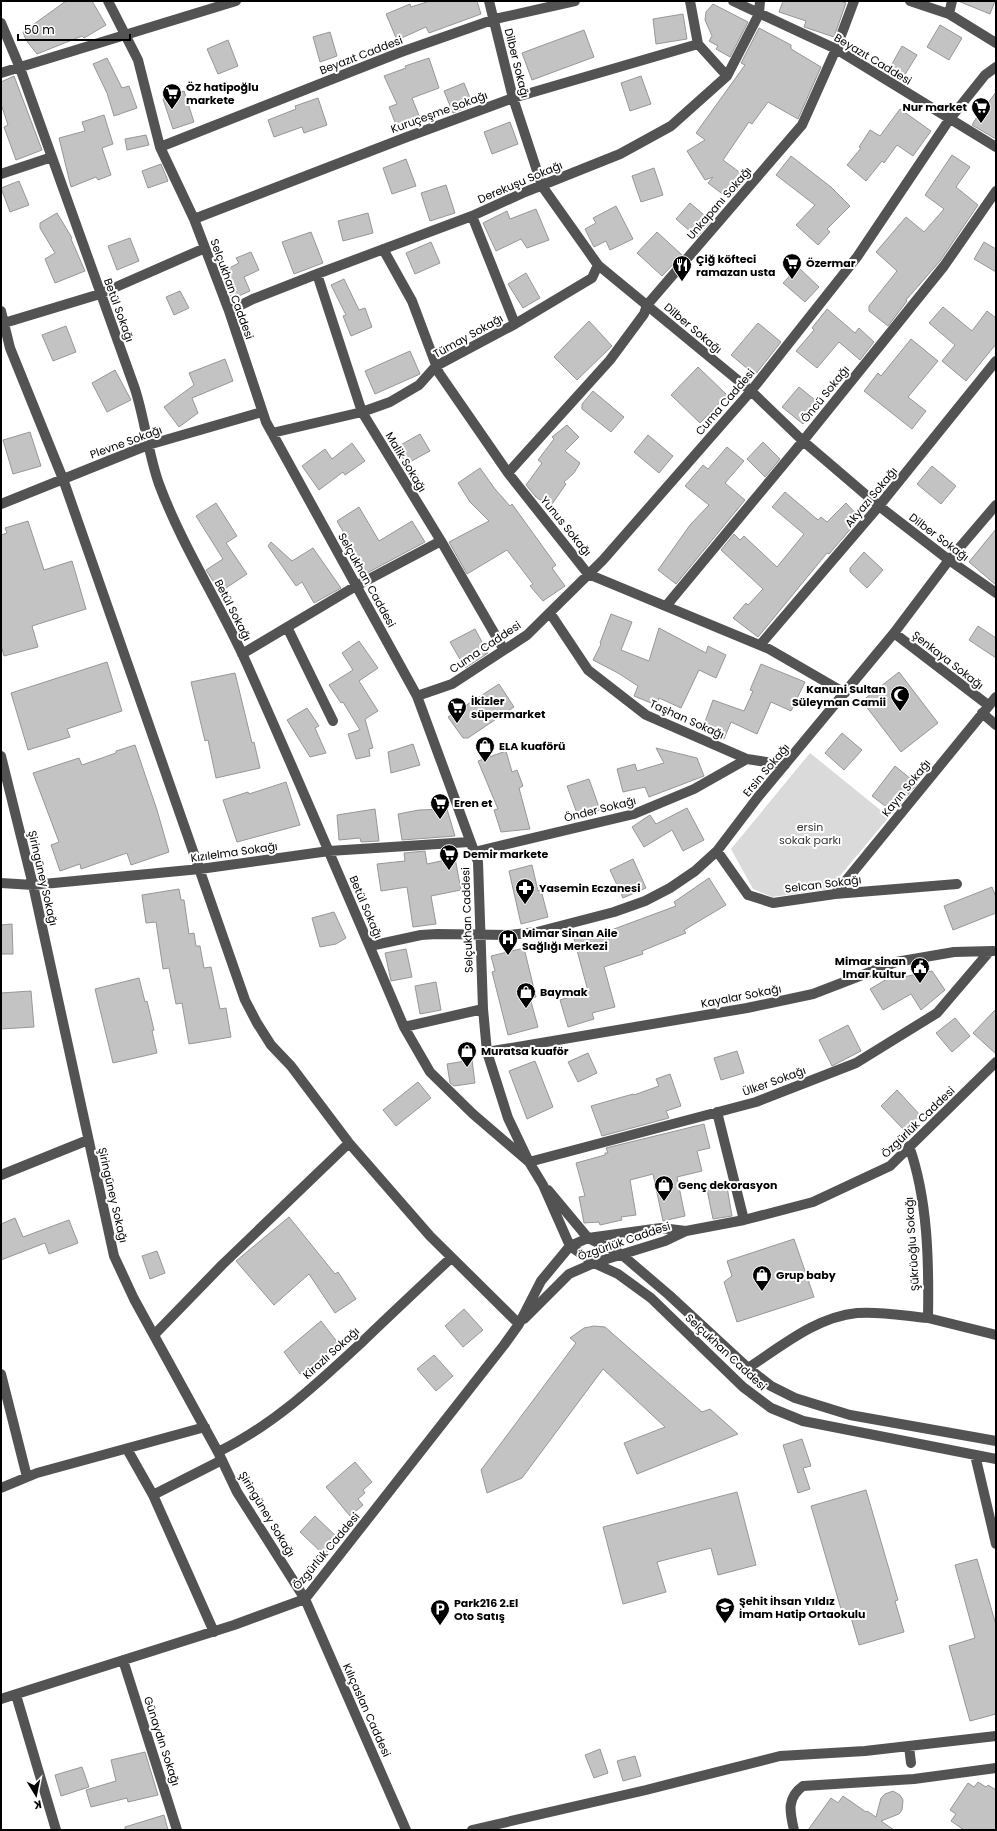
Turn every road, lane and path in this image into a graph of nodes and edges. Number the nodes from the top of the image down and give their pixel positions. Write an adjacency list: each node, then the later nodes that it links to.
1 (108, 1): 15 (street, Selçukhan Caddesi)
2 (236, 1): 15 (street)
3 (489, 1): 13 (street, Dilber Sokağı)
4 (575, 1): 13 (street, Beyazıt Caddesi)
5 (690, 1): 17 (street)
6 (733, 1): 11 (street, Beyazıt Caddesi)
7 (760, 1): 11 (street, Derekuşu Sokağı)
8 (854, 1): 18 (street, Unkapanı Sokağı)
9 (910, 1): 12 (street)
10 (952, 1): 12 (street)
11 (759, 14): 18 (street, Beyazıt Caddesi); 22 (street, Derekuşu Sokağı)
12 (949, 14): 16 (street)
13 (495, 19): 23 (street, Dilber Sokağı); 25 (street, Beyazıt Caddesi)
14 (1, 23): 20 (street, Betül Sokağı)
15 (127, 35): 20 (street); 25 (street, Selçukhan Caddesi)
16 (996, 43)
17 (698, 44): 22 (street); 23 (street, Kuruçeşme Sokağı)
18 (836, 50): 24 (street, Beyazıt Caddesi); 38 (street, Unkapanı Sokağı)
19 (996, 67): 24 (street, Cuma Caddesi)
20 (20, 68): 21 (street); 27 (street, Betül Sokağı)
21 (1, 73)
22 (727, 76): 29 (street, Derekuşu Sokağı)
23 (513, 98): 29 (street, Dilber Sokağı); 32 (street, Kuruçeşme Sokağı)
24 (949, 120): 26 (street, Beyazıt Caddesi); 45 (street, Cuma Caddesi)
25 (160, 147): 32 (street, Selçukhan Caddesi)
26 (996, 147)
27 (52, 157): 28 (street); 37 (street, Betül Sokağı)
28 (1, 174)
29 (542, 186): 31 (street, Derekuşu Sokağı); 35 (street, Dilber Sokağı)
30 (996, 192): 49 (street, Öncü Sokağı)
31 (472, 216): 34 (street, Derekuşu Sokağı); 42 (street)
32 (194, 219): 33 (street, Selçukhan Caddesi)
33 (204, 248): 37 (street); 40 (street, Selçukhan Caddesi)
34 (384, 249): 36 (street, Derekuşu Sokağı); 44 (street, Yunus Sokağı)
35 (598, 265): 38 (street, Dilber Sokağı); 42 (street, Tümay Sokağı)
36 (317, 274): 40 (street, Derekuşu Sokağı); 47 (street, Malik Sokağı)
37 (100, 294): 41 (street); 50 (street, Betül Sokağı)
38 (647, 305): 45 (street, Dilber Sokağı); 51 (street, Unkapanı Sokağı)
39 (1, 311): 41 (street)
40 (229, 311): 46 (street, Selçukhan Caddesi)
41 (2, 324): 52 (street)
42 (515, 324): 44 (street, Tümay Sokağı)
43 (996, 361): 55 (street, Akyazı Sokağı)
44 (436, 366): 47 (street, Tümay Sokağı); 51 (street, Yunus Sokağı)
45 (751, 391): 49 (street, Dilber Sokağı); 58 (street, Cuma Caddesi)
46 (262, 412): 48 (street, Selçukhan Caddesi); 50 (street, Plevne Sokağı)
47 (362, 412): 48 (street, Tümay Sokağı); 56 (street, Malik Sokağı)
48 (272, 433): 59 (street, Selçukhan Caddesi)
49 (803, 441): 55 (street, Dilber Sokağı); 61 (street, Öncü Sokağı)
50 (148, 445): 52 (street, Plevne Sokağı); 67 (street, Betül Sokağı)
51 (508, 473): 58 (street, Yunus Sokağı)
52 (63, 479): 53 (street, Plevne Sokağı); 80 (street)
53 (1, 504)
54 (996, 505): 57 (street, Ersin Sokağı)
55 (879, 506): 57 (street, Dilber Sokağı); 65 (street, Akyazı Sokağı)
56 (441, 541): 59 (street); 66 (street, Malik Sokağı)
57 (948, 560): 60 (street, Dilber Sokağı); 64 (street, Ersin Sokağı)
58 (588, 574): 61 (street, Yunus Sokağı); 62 (street, Cuma Caddesi)
59 (356, 586): 63 (street); 69 (street, Selçukhan Caddesi)
60 (996, 593)
61 (666, 606): 65 (street, Yunus Sokağı)
62 (550, 612): 66 (street, Cuma Caddesi); 75 (street, Taşhan Sokağı)
63 (287, 627): 67 (street); 72 (street)
64 (894, 633): 68 (street, Ersin Sokağı); 71 (street, Şenkaya Sokağı)
65 (760, 645): 68 (street, Yunus Sokağı)
66 (504, 650): 69 (street, Cuma Caddesi)
67 (242, 654): 78 (street, Betül Sokağı)
68 (846, 693): 76 (street, Ersin Sokağı)
69 (417, 696): 77 (street, Selçukhan Caddesi)
70 (996, 697): 71 (street, Kayın Sokağı)
71 (985, 709): 73 (street, Şenkaya Sokağı); 84 (street, Kayın Sokağı)
72 (333, 722)
73 (996, 725)
74 (1, 756): 83 (street, Şiringüney Sokağı)
75 (747, 759): 76 (street, Taşhan Sokağı); 77 (street, Önder Sokağı)
76 (785, 765): 79 (street, Ersin Sokağı)
77 (472, 847): 78 (street, Kızılelma Sokağı); 85 (street, Selçukhan Caddesi)
78 (329, 851): 80 (street, Kızılelma Sokağı); 86 (street, Betül Sokağı)
79 (717, 851): 84 (street, Selcan Sokağı); 85 (street, Ersin Sokağı)
80 (200, 869): 83 (street, Kızılelma Sokağı); 94 (street)
81 (1, 883): 83 (street, Kızılelma Sokağı)
82 (957, 884): 84 (street, Selcan Sokağı)
83 (33, 885): 93 (street, Şiringüney Sokağı)
84 (835, 894)
85 (481, 935): 86 (street, Ersin Sokağı); 88 (street, Selçukhan Caddesi)
86 (370, 946): 89 (street, Betül Sokağı)
87 (993, 951): 90 (street, Kayalar Sokağı); 92 (street, Ülker Sokağı)
88 (483, 1010): 89 (street); 90 (street, Selçukhan Caddesi)
89 (404, 1026): 96 (street, Betül Sokağı)
90 (487, 1052): 96 (street, Selçukhan Caddesi)
91 (994, 1068): 95 (street, Özgürlük Caddesi)
92 (717, 1112): 96 (street, Ülker Sokağı); 99 (street)
93 (88, 1140): 97 (street); 108 (street, Şiringüney Sokağı)
94 (349, 1143): 104 (street); 108 (street)
95 (909, 1146): 99 (street, Özgürlük Caddesi); 106 (street, Şükrüoğlu Sokağı)
96 (529, 1162): 98 (street, Selçukhan Caddesi)
97 (1, 1175)
98 (543, 1185): 101 (street, Selçukhan Caddesi); 102 (street, Selçukhan Caddesi)
99 (744, 1220): 100 (street, Özgürlük Caddesi)
100 (686, 1231): 101 (street, Özgürlük Caddesi); 103 (street, Özgürlük Caddesi)
101 (588, 1238): 102 (street, Özgürlük Caddesi); 103 (street, Selçukhan Caddesi)
102 (570, 1246): 105 (street, Selçukhan Caddesi); 107 (street, Özgürlük Caddesi)
103 (621, 1254): 105 (street, Özgürlük Caddesi); 110 (street, Selçukhan Caddesi)
104 (451, 1258): 107 (street); 116 (street, Kirazlı Sokağı)
105 (594, 1263): 107 (street, Özgürlük Caddesi); 115 (street, Selçukhan Caddesi)
106 (928, 1318): 109 (street); 110 (street)
107 (519, 1324): 122 (street, Özgürlük Caddesi)
108 (154, 1335): 112 (street, Şiringüney Sokağı)
109 (996, 1335)
110 (748, 1368): 113 (street, Selçukhan Caddesi)
111 (1, 1374): 118 (street)
112 (205, 1428): 114 (street); 116 (street, Şiringüney Sokağı)
113 (996, 1441)
114 (127, 1449): 118 (street); 120 (street)
115 (975, 1455): 117 (street, Selçukhan Caddesi); 121 (street)
116 (220, 1456): 120 (street, Kirazlı Sokağı); 122 (street, Şiringüney Sokağı)
117 (996, 1459)
118 (27, 1477): 119 (street)
119 (1, 1488)
120 (153, 1495): 123 (street)
121 (996, 1544)
122 (305, 1599): 123 (street, Özgürlük Caddesi); 133 (street, Kılıçaslan Caddesi)
123 (214, 1632): 124 (street, Özgürlük Caddesi)
124 (123, 1660): 125 (street, Özgürlük Caddesi); 132 (street, Günaydın Sokağı)
125 (16, 1695): 126 (street, Özgürlük Caddesi); 131 (street)
126 (1, 1699)
127 (996, 1736): 128 (street)
128 (909, 1746): 130 (street); 134 (street)
129 (996, 1768): 130 (street)
130 (912, 1771): 135 (street)
131 (56, 1830)
132 (177, 1830)
133 (406, 1830)
134 (472, 1830)
135 (794, 1830)

